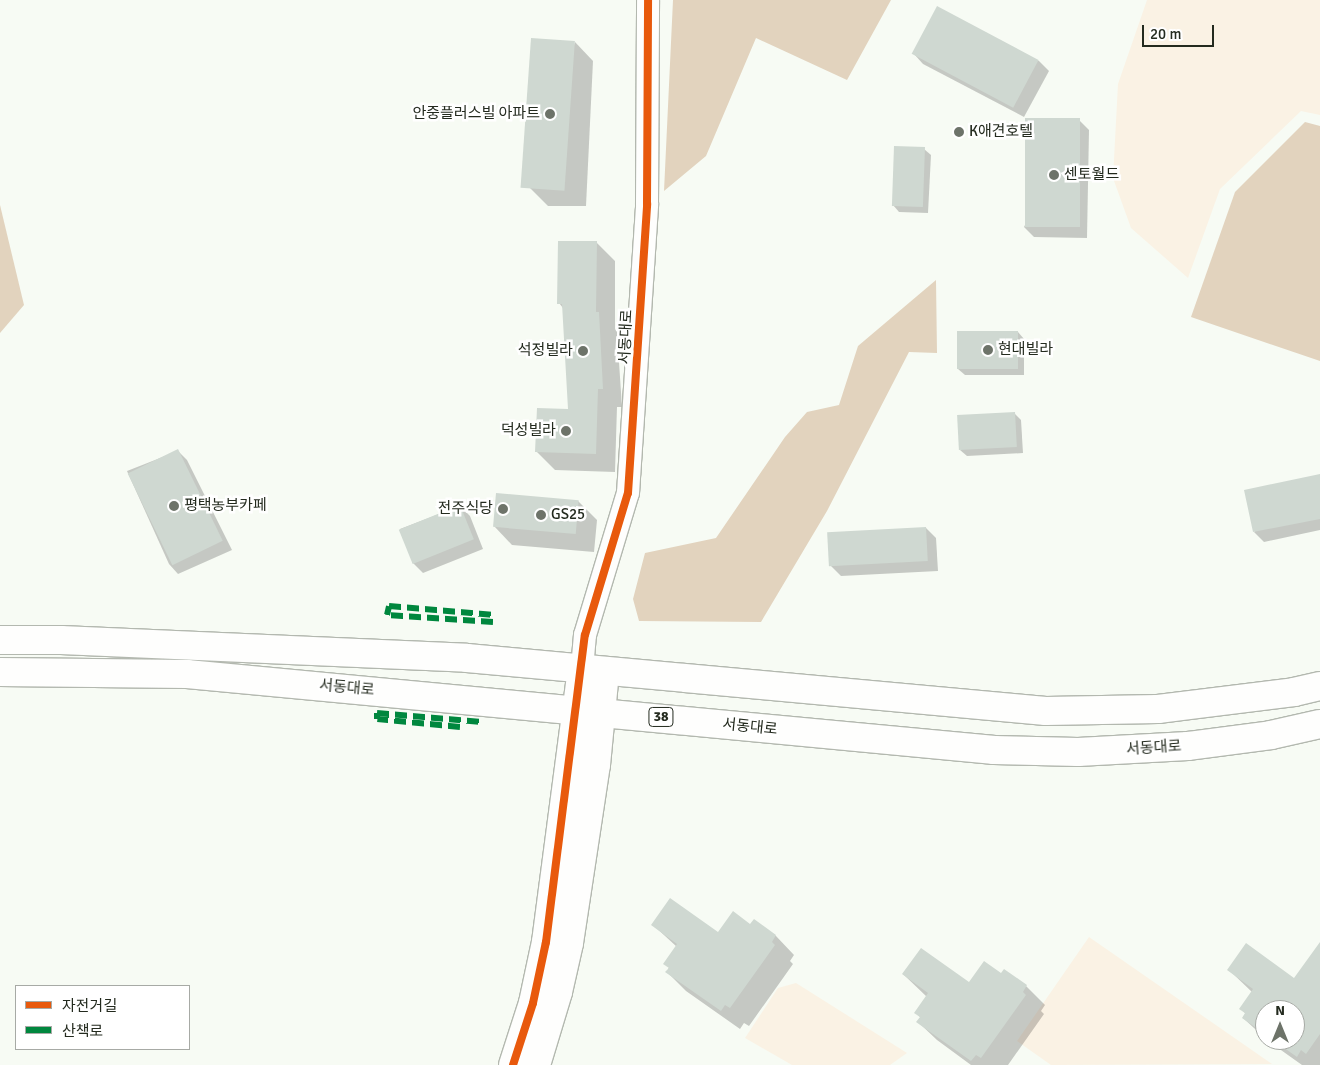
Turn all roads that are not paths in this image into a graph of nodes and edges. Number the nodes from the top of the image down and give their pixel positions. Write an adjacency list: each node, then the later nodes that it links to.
1 (648, 0): 3 (street, 서동대로)
2 (0, 640): 3 (main road)
3 (594, 670): 5 (main road); 6 (main road)
4 (0, 672): 6 (main road, 서동대로 / 38)
5 (1320, 686)
6 (590, 710): 7 (main road, 서동대로 / 38); 8 (main road); 9 (main road)
7 (1320, 724)
8 (513, 1065)
9 (536, 1065)

